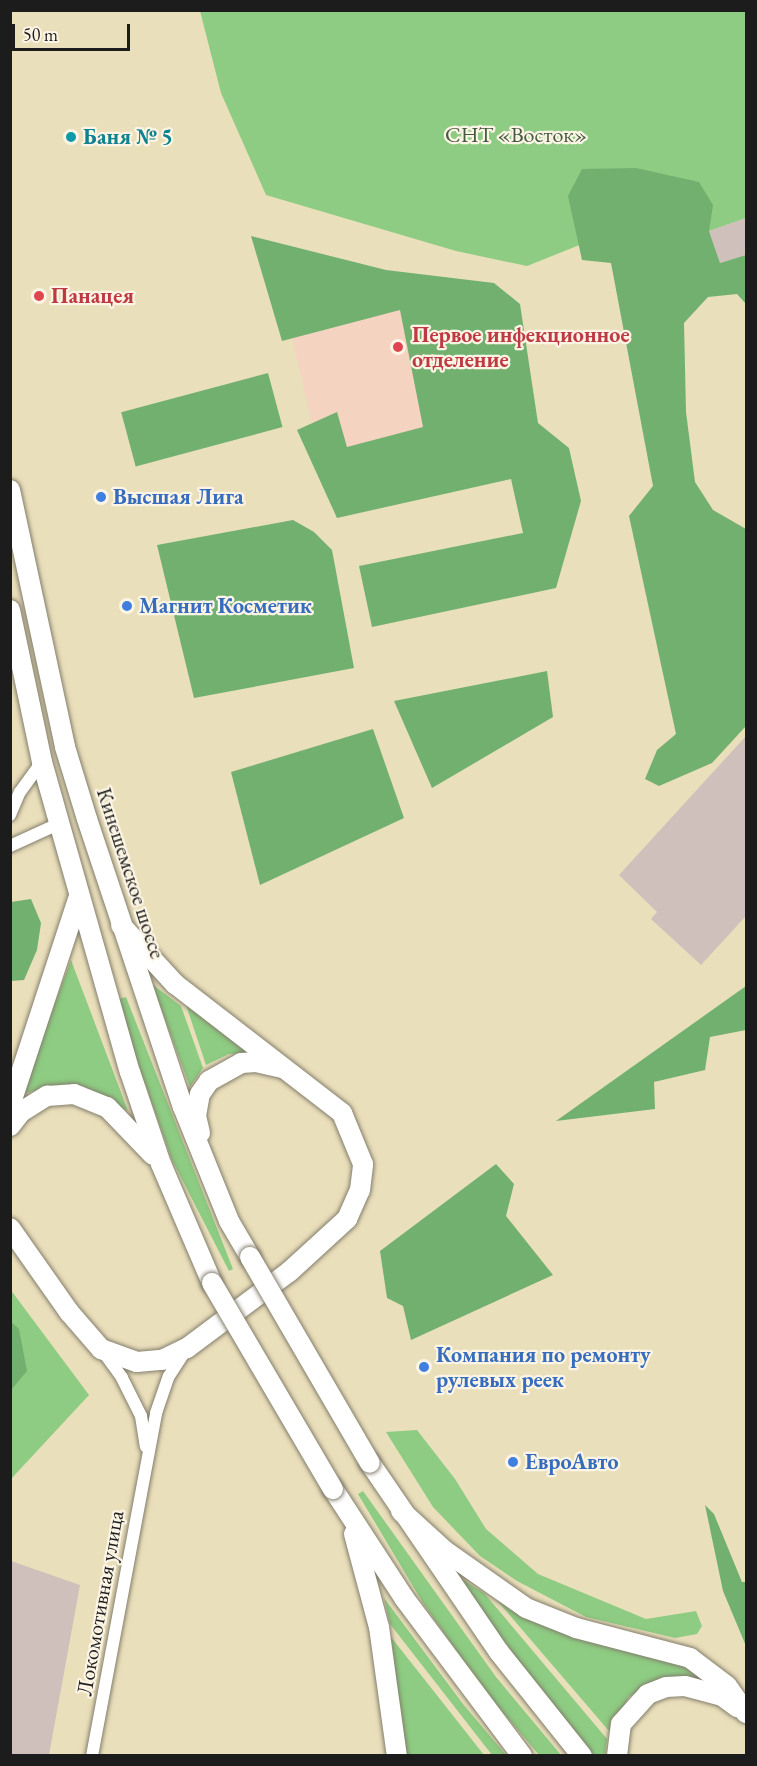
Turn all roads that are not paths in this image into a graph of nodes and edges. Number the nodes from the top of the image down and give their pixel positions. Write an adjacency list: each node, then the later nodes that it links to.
1 (10, 490): 8 (main road, Кинешемское шоссе)
2 (10, 610): 3 (main road)
3 (42, 762): 4 (street); 5 (main road)
4 (10, 814)
5 (58, 824): 6 (street); 7 (main road)
6 (10, 846)
7 (78, 899): 10 (main road); 12 (main road)
8 (121, 925): 9 (main road); 13 (main road, Кинешемское шоссе)
9 (291, 1070): 13 (main road); 15 (main road)
10 (10, 1106)
11 (10, 1126): 12 (main road)
12 (161, 1164): 19 (main road, bridge)
13 (208, 1171): 18 (main road, Кинешемское шоссе, bridge)
14 (10, 1228): 16 (main road)
15 (187, 1348): 16 (main road); 17 (street, Локомотивная улица)
16 (101, 1349): 17 (street)
17 (148, 1458): 21 (street, Локомотивная улица)
18 (401, 1511): 20 (main road); 24 (main road)
19 (351, 1520): 22 (main road); 23 (main road)
20 (747, 1713): 25 (main road)
21 (92, 1755)
22 (397, 1755)
23 (522, 1755)
24 (582, 1755)
25 (617, 1755)

